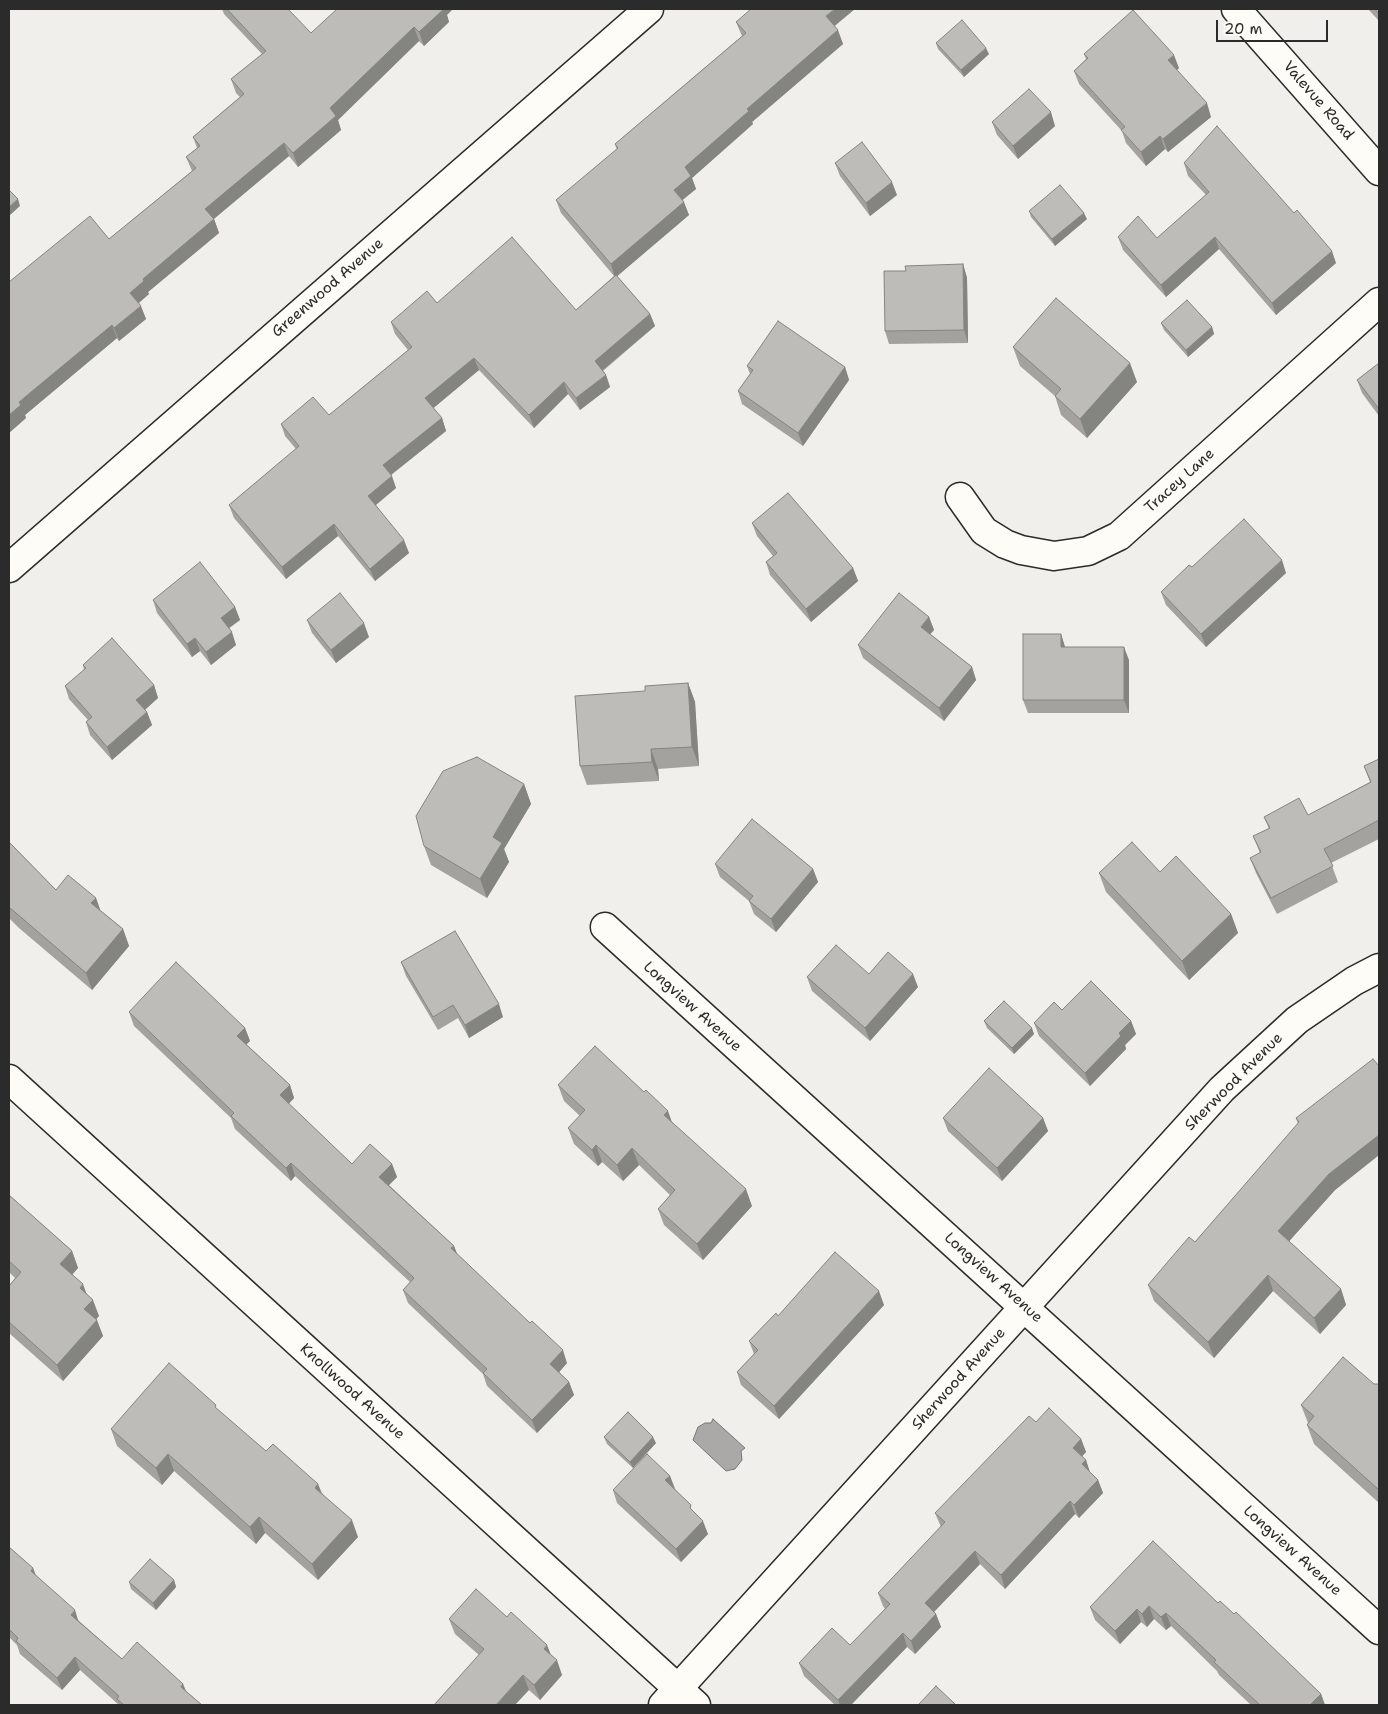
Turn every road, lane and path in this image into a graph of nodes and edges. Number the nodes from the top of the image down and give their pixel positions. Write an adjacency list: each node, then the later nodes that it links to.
1 (649, 9): 6 (street, Greenwood Avenue)
2 (1236, 9): 3 (street, Valevue Road)
3 (1379, 170)
4 (1379, 302): 5 (street, Tracey Lane)
5 (960, 497)
6 (9, 568)
7 (605, 927): 10 (street, Longview Avenue)
8 (1379, 968): 10 (street, Sherwood Avenue)
9 (9, 1079): 12 (street, Knollwood Avenue)
10 (1024, 1306): 11 (street, Longview Avenue); 12 (street, Sherwood Avenue)
11 (1379, 1630)
12 (679, 1700)

